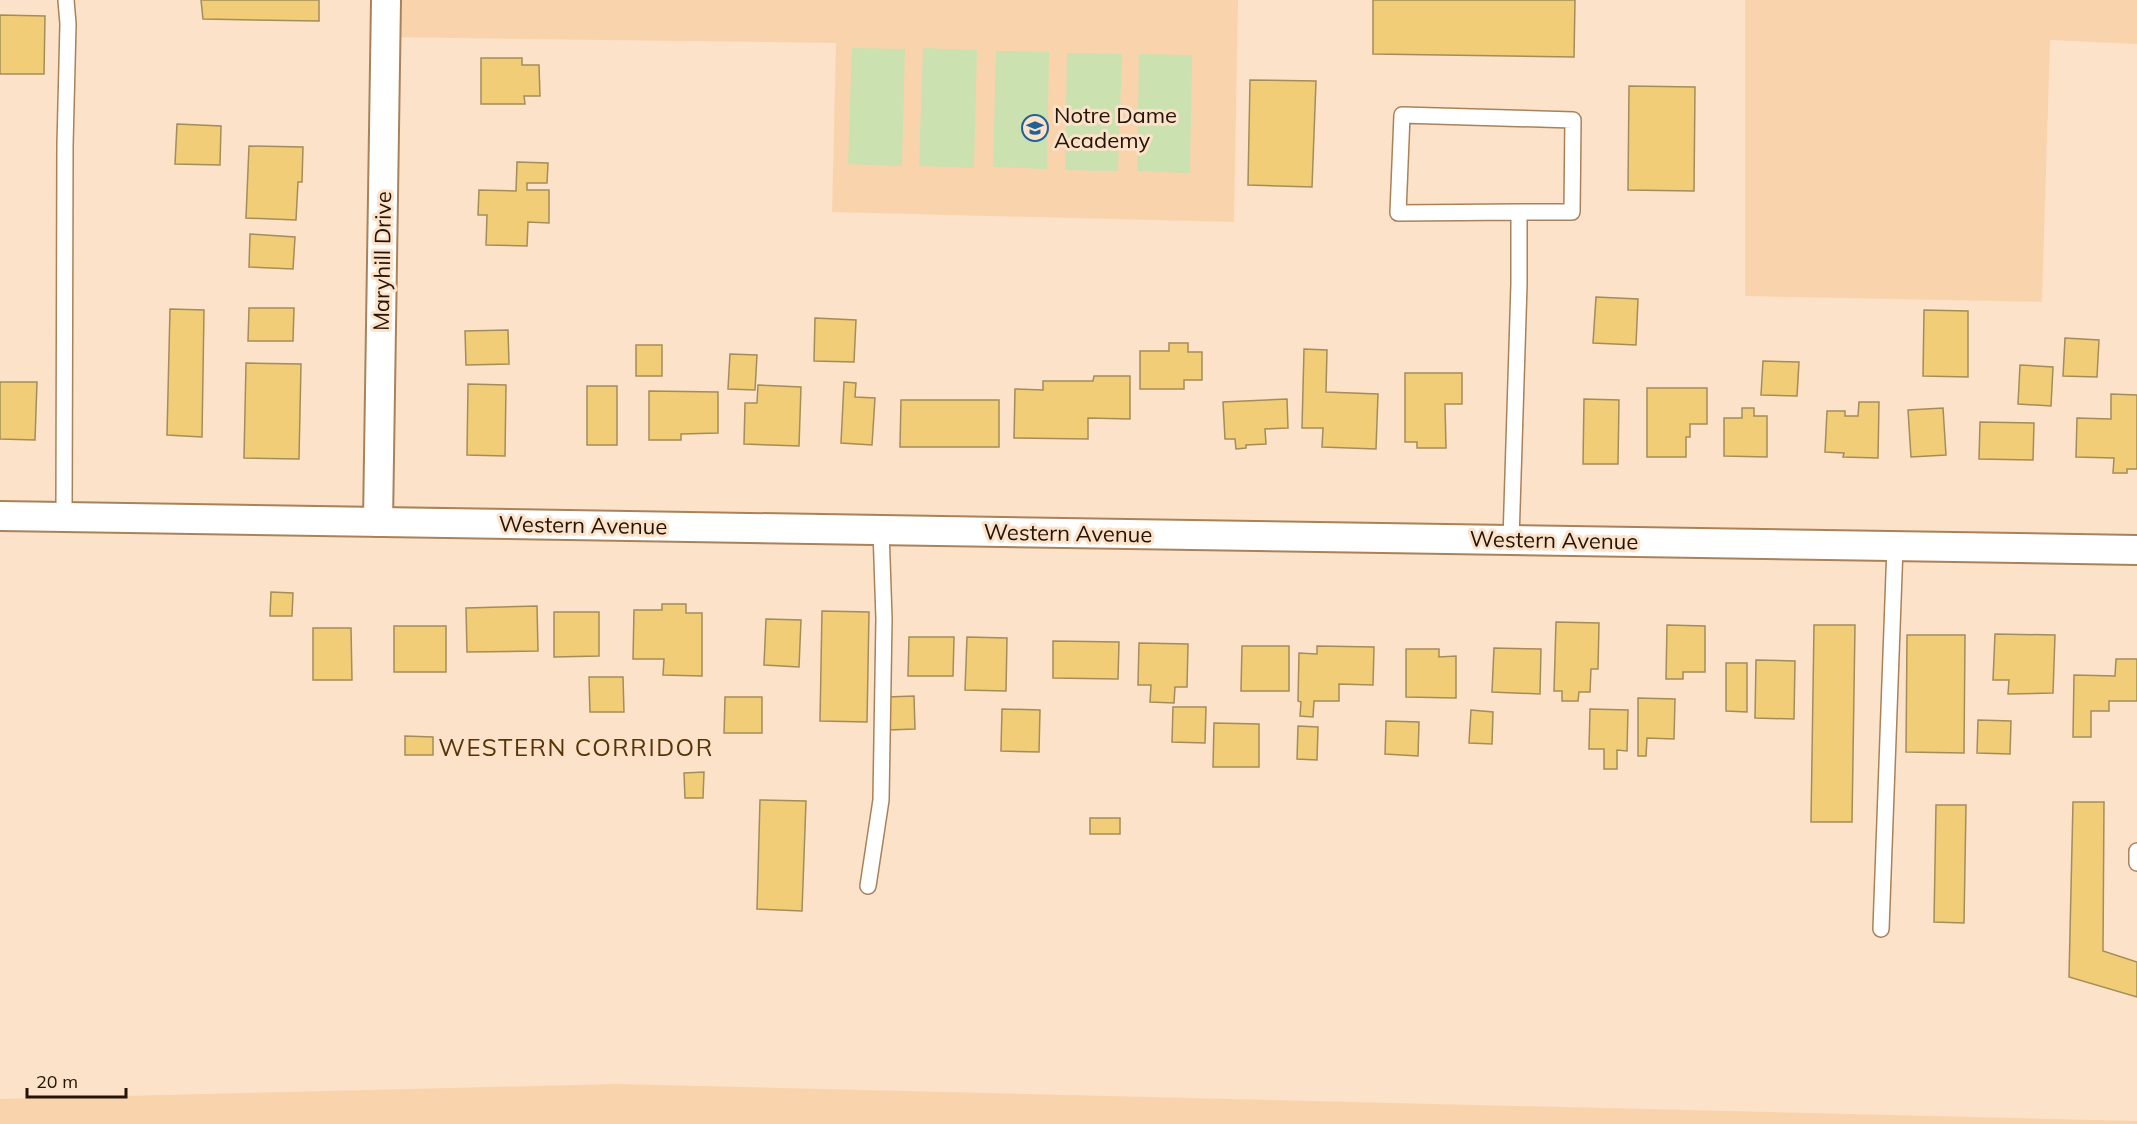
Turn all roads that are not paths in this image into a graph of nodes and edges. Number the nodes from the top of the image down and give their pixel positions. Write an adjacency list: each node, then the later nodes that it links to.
1 (66, 0): 5 (lane)
2 (386, 0): 6 (street, Maryhill Drive)
3 (1519, 212): 3 (lane); 8 (lane)
4 (0, 516): 5 (street, Western Avenue)
5 (64, 517): 6 (street, Western Avenue)
6 (378, 522): 7 (street, Western Avenue)
7 (881, 530): 8 (street, Western Avenue); 13 (lane)
8 (1511, 540): 9 (street, Western Avenue)
9 (1895, 546): 10 (street, Western Avenue); 14 (lane)
10 (2137, 550)
11 (2137, 852): 12 (lane)
12 (2137, 863)
13 (868, 886)
14 (1881, 929)

